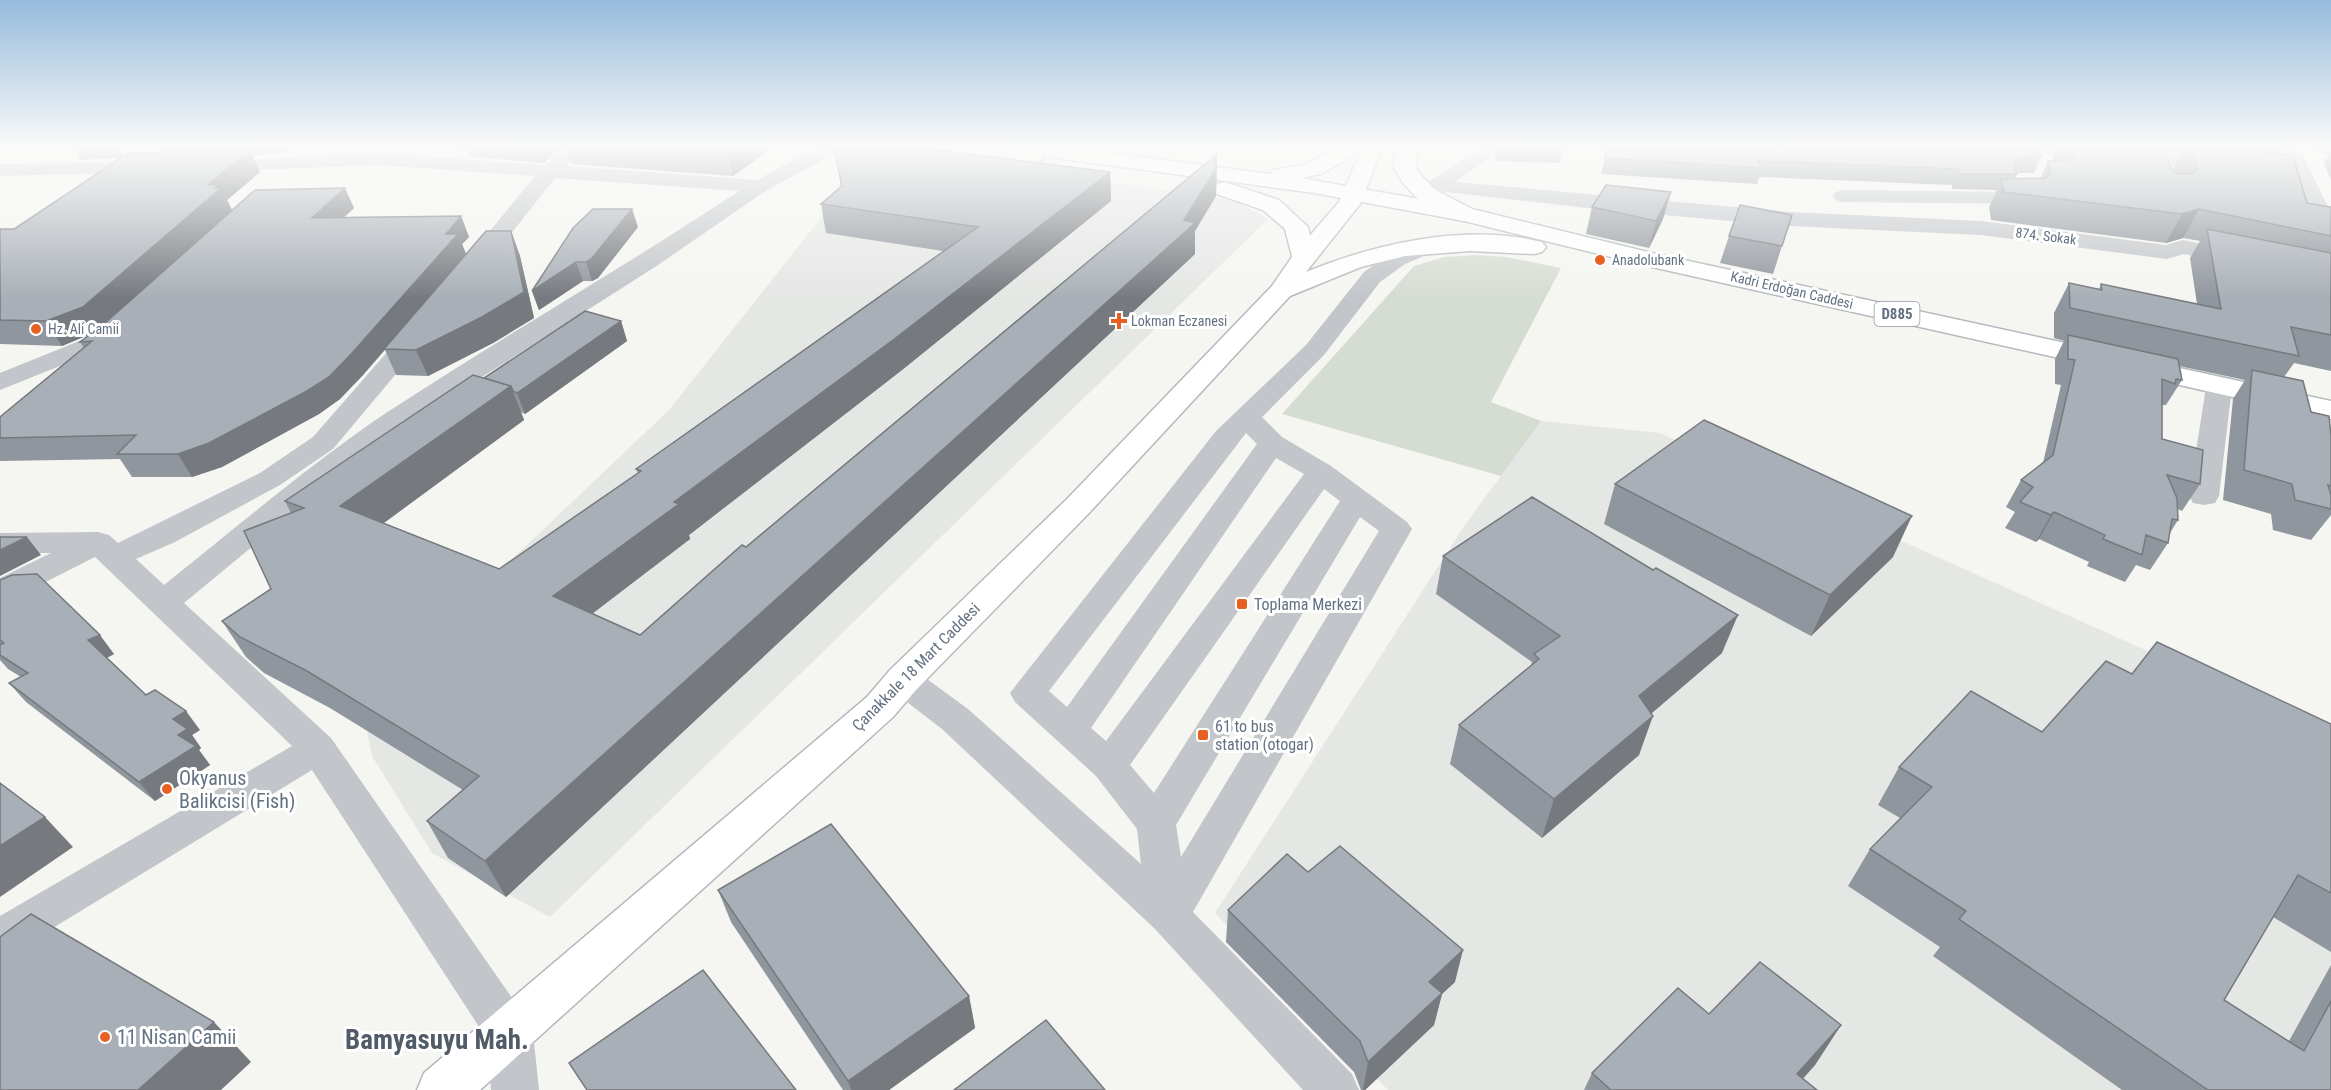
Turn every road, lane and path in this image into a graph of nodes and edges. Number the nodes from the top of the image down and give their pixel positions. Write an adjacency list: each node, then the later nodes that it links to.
1 (529, 197): 18 (street)
2 (744, 197): 35 (street)
3 (1248, 197): 15 (main road)
4 (1338, 197): 11 (main road)
5 (1347, 197): 11 (main road)
6 (1431, 197): 12 (main road, D885)
7 (1538, 197): 17 (street, 874. Sokak)
8 (1896, 197): 9 (street)
9 (2024, 197)
10 (2310, 197): 13 (street)
11 (1353, 198): 12 (main road); 15 (main road, Çanakkale 18 Mart Caddesi)
12 (1464, 214): 16 (main road, Kadri Erdoğan Caddesi / D885)
13 (2331, 236)
14 (1430, 245): 16 (main road); 19 (main road); 27 (street)
15 (1303, 258): 19 (main road, Çanakkale 18 Mart Caddesi)
16 (1652, 260): 24 (main road, Kadri Erdoğan Caddesi / D885)
17 (2251, 261)
18 (457, 285)
19 (1281, 291): 36 (main road, Çanakkale 18 Mart Caddesi)
20 (435, 311): 33 (street)
21 (134, 315): 22 (street)
22 (108, 338): 23 (street); 25 (street)
23 (0, 382)
24 (2219, 387): 26 (main road, Kadri Erdoğan Caddesi / D885); 30 (street)
25 (27, 399)
26 (2331, 410)
27 (1247, 418): 28 (street); 37 (street)
28 (1272, 443): 29 (street); 37 (street)
29 (1320, 472): 31 (street); 39 (street)
30 (2204, 496)
31 (1356, 499): 40 (street); 41 (street)
32 (0, 543): 33 (street)
33 (106, 549): 34 (street); 35 (street)
34 (0, 591)
35 (163, 603): 38 (street)
36 (903, 680): 41 (street); 43 (main road, Çanakkale 18 Mart Caddesi)
37 (1070, 730): 39 (street)
38 (318, 748): 42 (street); 43 (street)
39 (1109, 766): 40 (street)
40 (1155, 824): 41 (street)
41 (1169, 915): 46 (street)
42 (0, 938)
43 (510, 1033): 44 (main road, Çanakkale 18 Mart Caddesi); 45 (street)
44 (442, 1090)
45 (515, 1090)
46 (1335, 1090)

